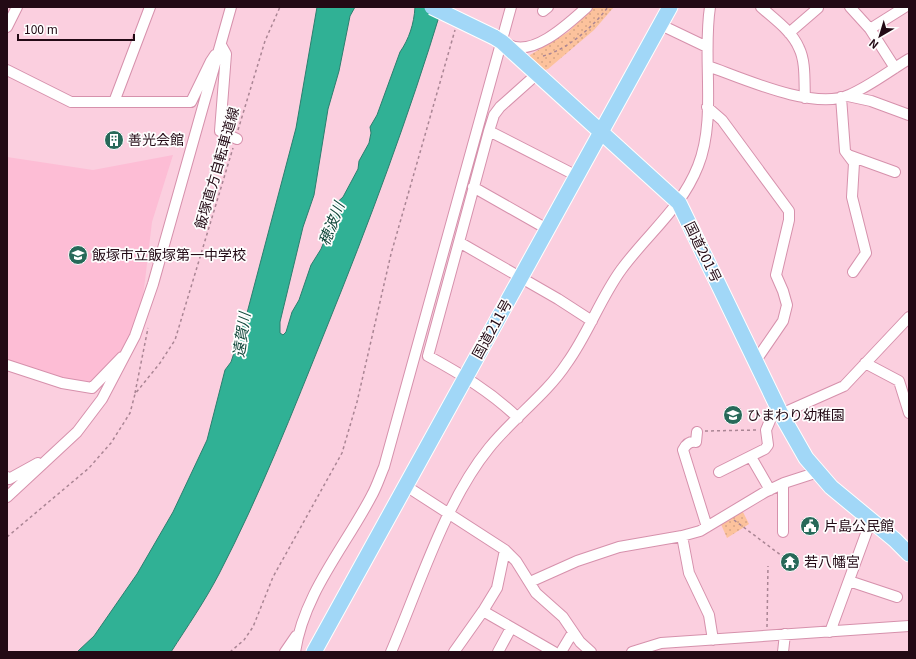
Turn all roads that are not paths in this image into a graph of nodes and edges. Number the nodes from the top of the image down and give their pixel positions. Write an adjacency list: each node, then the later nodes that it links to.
1 (17, 7): 14 (street)
2 (150, 7): 27 (street)
3 (231, 7): 19 (street)
4 (432, 7): 17 (highway, 国道201号, bridge)
5 (510, 7): 17 (street)
6 (587, 7): 17 (street)
7 (670, 7): 13 (highway, 国道211号)
8 (710, 7): 18 (street)
9 (761, 7): 16 (street)
10 (850, 7): 15 (street)
11 (905, 7): 15 (street)
12 (818, 8): 16 (street)
13 (661, 25): 18 (street); 31 (highway, 国道211号)
14 (7, 27)
15 (870, 29): 22 (street)
16 (789, 33): 26 (street)
17 (498, 39): 24 (highway, 国道201号); 77 (street)
18 (707, 47): 21 (street)
19 (220, 49): 27 (street); 32 (street); 44 (street)
20 (909, 59): 22 (street)
21 (708, 66): 26 (street); 28 (street)
22 (894, 68): 25 (street)
23 (7, 70): 27 (street)
24 (537, 74): 30 (street); 31 (highway, 国道201号)
25 (844, 96): 26 (street); 29 (street); 33 (street)
26 (805, 98)
27 (114, 102)
28 (707, 107): 37 (street); 45 (street)
29 (909, 114)
30 (489, 131): 35 (street); 36 (street)
31 (600, 132): 35 (highway, 国道211号); 37 (highway, 国道201号)
32 (236, 139)
33 (848, 155): 34 (street); 40 (street)
34 (895, 172)
35 (576, 176): 38 (highway, 国道211号)
36 (473, 187): 38 (street); 39 (street)
37 (679, 203): 43 (street); 45 (highway, 国道201号)
38 (547, 229): 41 (highway, 国道211号)
39 (458, 242): 41 (street); 48 (street)
40 (853, 272)
41 (521, 277): 43 (street); 48 (highway, 国道211号)
42 (909, 317): 46 (street)
43 (592, 321): 51 (street)
44 (128, 351): 47 (street); 54 (street)
45 (755, 359): 49 (highway, 国道201号)
46 (865, 363): 49 (street); 50 (street)
47 (7, 365)
48 (466, 377): 51 (street); 59 (highway, 国道211号)
49 (779, 409): 53 (street); 56 (highway, 国道201号)
50 (909, 413)
51 (518, 418): 62 (street)
52 (697, 432): 64 (street)
53 (751, 457): 55 (street); 60 (street)
54 (46, 462): 57 (street); 61 (street)
55 (720, 472)
56 (818, 472): 58 (street); 63 (highway, 国道201号)
57 (7, 477)
58 (783, 484): 60 (street); 65 (street)
59 (406, 486): 62 (street); 82 (highway, 国道211号)
60 (770, 490): 64 (street)
61 (7, 497)
62 (449, 513): 67 (street); 83 (street)
63 (871, 520): 68 (highway, 国道201号); 69 (street)
64 (707, 527): 66 (street)
65 (783, 532)
66 (682, 536): 70 (street); 79 (street)
67 (505, 550): 70 (street); 72 (street)
68 (909, 554)
69 (849, 581): 71 (street); 76 (street)
70 (530, 582): 75 (street)
71 (897, 597)
72 (483, 611): 74 (street); 84 (street)
73 (909, 626): 76 (street)
74 (511, 628): 85 (street); 86 (street)
75 (573, 632): 87 (street); 88 (street)
76 (830, 632): 78 (street)
77 (298, 633): 80 (street); 81 (street)
78 (785, 634): 79 (street); 90 (street)
79 (713, 640): 89 (street)
80 (285, 652)
81 (295, 652)
82 (314, 652)
83 (392, 652)
84 (454, 652)
85 (498, 652)
86 (554, 652)
87 (561, 652)
88 (591, 652)
89 (632, 652)
90 (783, 652)

